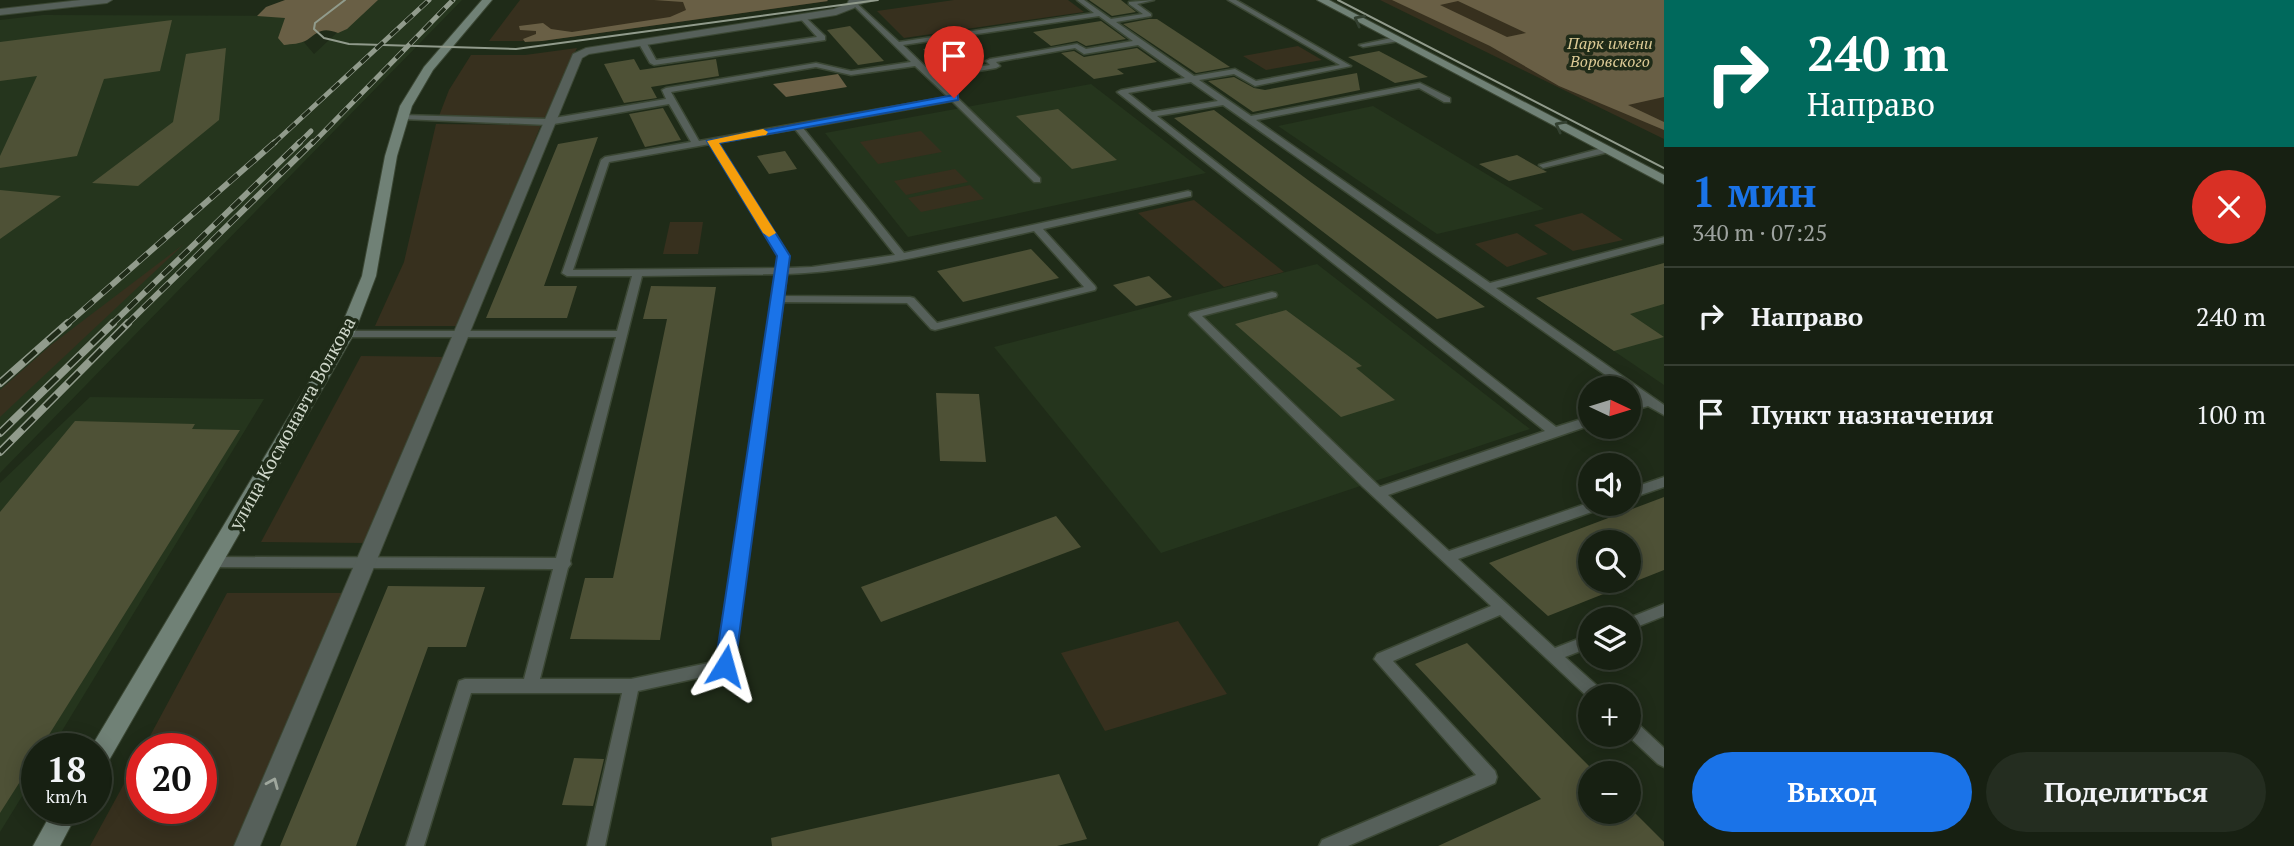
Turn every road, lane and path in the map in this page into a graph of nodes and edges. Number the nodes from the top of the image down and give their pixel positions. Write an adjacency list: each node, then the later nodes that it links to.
1 (107, 0): 9 (street)
2 (487, 0): 29 (main road, улица Космонавта Волкова)
3 (870, 0): 8 (street)
4 (1080, 0): 10 (lane)
5 (1151, 0): 12 (lane)
6 (1231, 0): 19 (lane)
7 (1322, 0): 13 (main road, one-way to 7)
8 (852, 1): 11 (street); 16 (lane)
9 (0, 12)
10 (1095, 15): 12 (lane); 15 (lane); 16 (lane)
11 (804, 18): 14 (street); 14 (lane)
12 (1110, 21): 15 (lane)
13 (1396, 39): 17 (lane); 35 (main road, one-way to 13)
14 (642, 42): 31 (street)
15 (1135, 43): 20 (lane); 22 (lane); 23 (lane)
16 (897, 44): 21 (lane)
17 (1363, 45)
18 (1336, 50): 19 (lane)
19 (1323, 52): 23 (lane)
20 (1153, 60)
21 (917, 62): 22 (lane); 26 (lane)
22 (932, 76): 24 (lane)
23 (1193, 79): 27 (lane); 28 (lane)
24 (954, 98): 32 (lane); 37 (lane)
25 (1447, 100): 30 (lane)
26 (671, 101): 31 (lane); 34 (lane)
27 (1225, 102): 28 (lane); 30 (lane)
28 (1151, 115): 55 (lane)
29 (402, 117): 31 (lane); 48 (main road, улица Космонавта Волкова)
30 (1250, 119): 45 (lane)
31 (548, 122): 50 (street)
32 (797, 126): 33 (lane); 42 (lane)
33 (712, 141): 34 (lane); 43 (lane)
34 (697, 144): 44 (lane)
35 (1606, 150): 36 (lane); 38 (main road)
36 (1544, 165)
37 (1037, 180)
38 (1664, 180)
39 (1188, 194): 40 (lane)
40 (1037, 228): 42 (lane); 47 (lane)
41 (1664, 240): 45 (lane)
42 (902, 257): 43 (lane)
43 (782, 271): 44 (lane); 47 (lane)
44 (638, 273): 49 (lane)
45 (1488, 287): 51 (lane)
46 (1272, 295): 58 (lane)
47 (778, 299): 71 (lane)
48 (345, 334): 50 (lane); 62 (main road, улица Космонавта Волкова)
49 (622, 334): 50 (lane); 63 (lane)
50 (459, 335): 61 (street)
51 (1650, 401): 52 (lane); 53 (lane)
52 (1642, 404)
53 (1664, 411)
54 (1578, 424): 55 (lane)
55 (1554, 432): 58 (lane)
56 (1664, 482): 57 (lane)
57 (1641, 490)
58 (1378, 493): 60 (lane)
59 (1578, 512): 60 (lane)
60 (1447, 557): 64 (lane)
61 (366, 561): 62 (lane); 63 (lane); 77 (street, one-way to 61)
62 (213, 562): 72 (main road, улица Космонавта Волкова)
63 (564, 564): 70 (lane)
64 (1502, 608): 68 (lane); 80 (lane)
65 (1664, 610): 66 (lane)
66 (1641, 619)
67 (1578, 645): 68 (lane)
68 (1553, 655): 69 (lane)
69 (1584, 684)
70 (530, 686): 71 (lane); 78 (lane)
71 (631, 686): 79 (lane)
72 (112, 734)
73 (1641, 737): 74 (lane)
74 (1664, 759)
75 (59, 824): 76 (main road)
76 (46, 846)
77 (247, 846)
78 (415, 846)
79 (596, 846)
80 (1328, 846)

